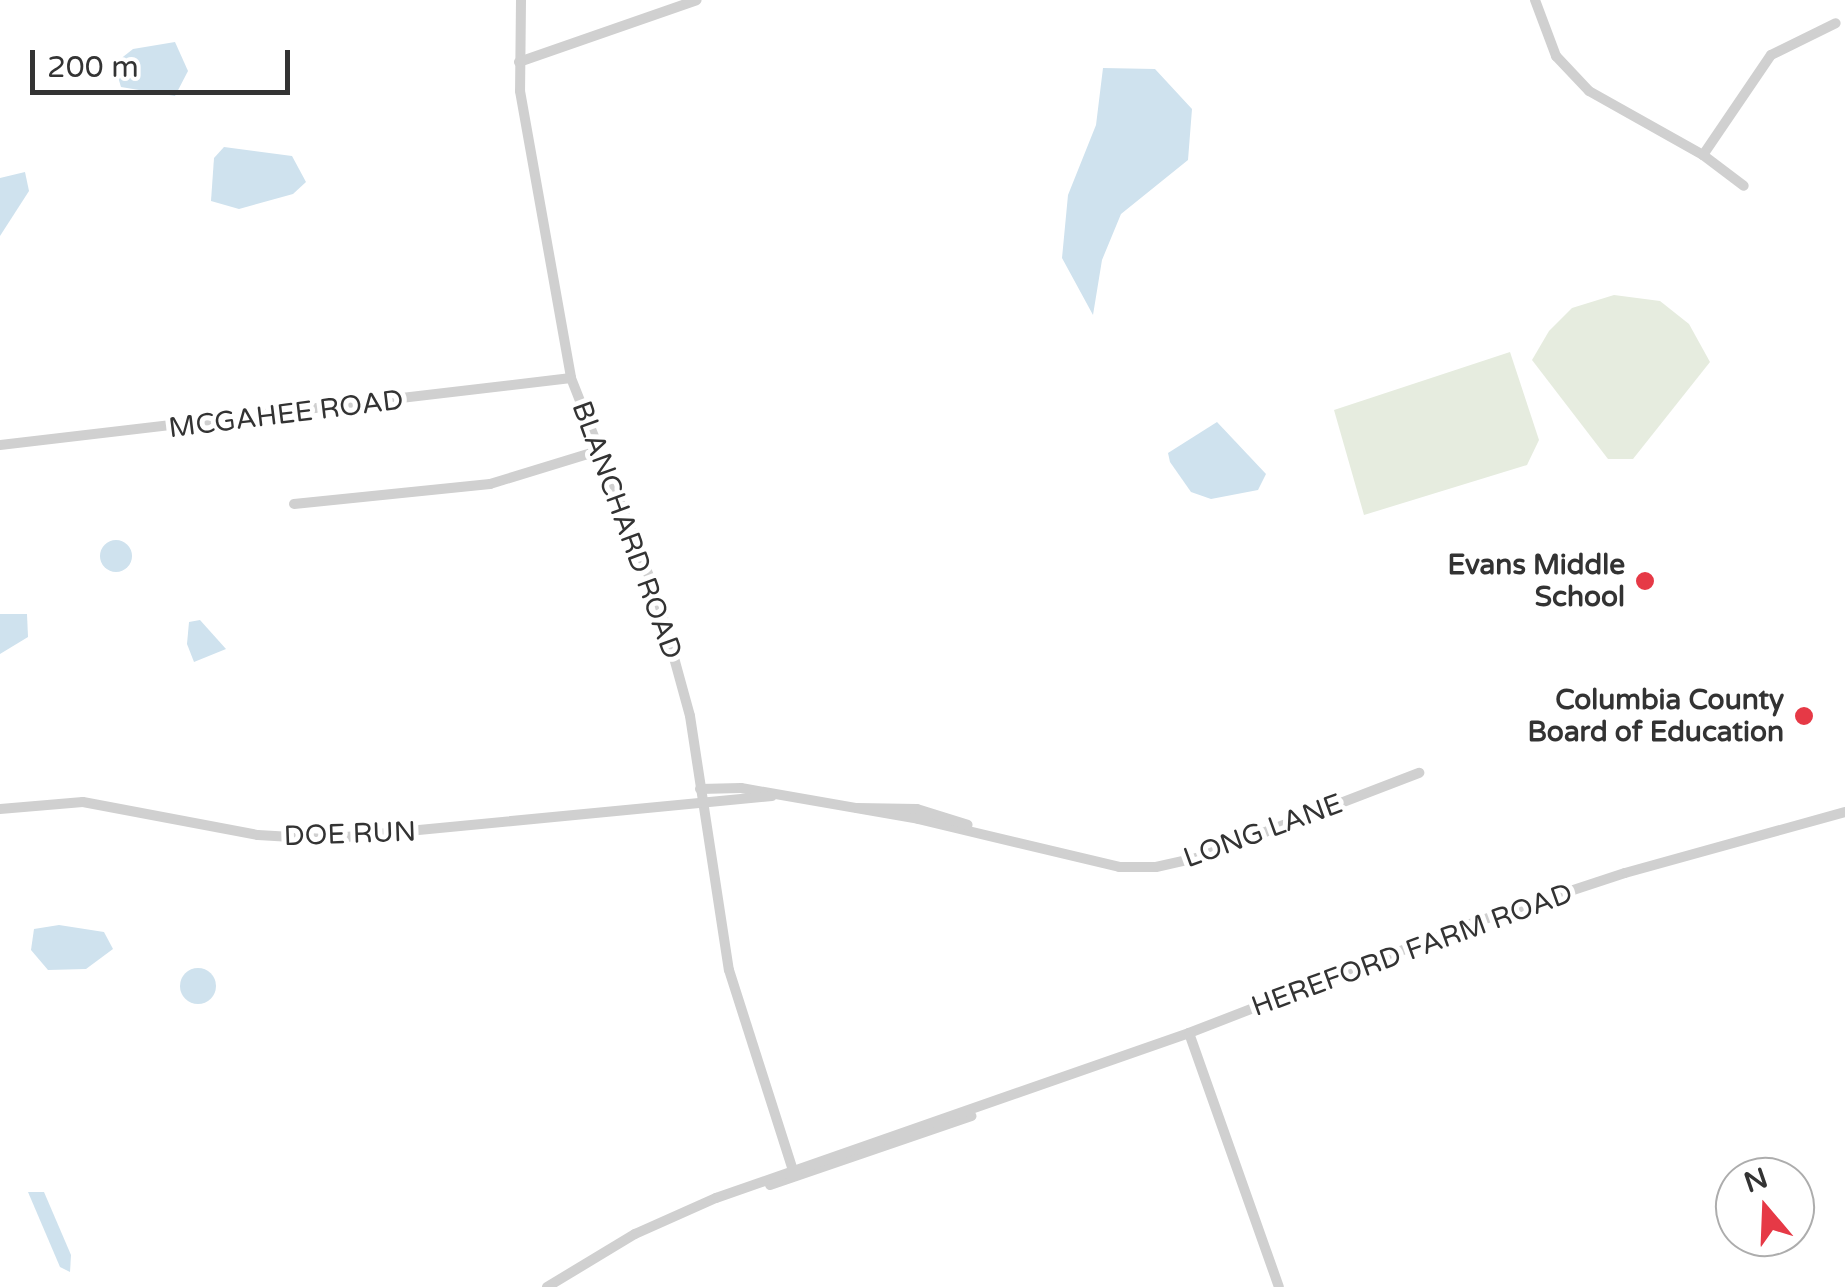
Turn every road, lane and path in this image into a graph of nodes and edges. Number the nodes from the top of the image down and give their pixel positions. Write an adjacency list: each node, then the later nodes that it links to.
1 (521, 0): 5 (street, BLANCHARD ROAD)
2 (697, 0): 5 (street)
3 (1535, 0): 6 (street)
4 (1836, 23): 6 (street)
5 (519, 62): 8 (street, BLANCHARD ROAD)
6 (1703, 155): 7 (street)
7 (1744, 186)
8 (572, 378): 9 (street, MCGAHEE ROAD); 10 (street, BLANCHARD ROAD)
9 (0, 445)
10 (602, 450): 11 (street); 13 (street, BLANCHARD ROAD)
11 (294, 504)
12 (1419, 773): 13 (street, LONG LANE)
13 (700, 795): 14 (street, DOE RUN); 18 (street, BLANCHARD ROAD)
14 (0, 809)
15 (1845, 812): 16 (street, HEREFORD FARM ROAD)
16 (1189, 1033): 17 (street, HEREFORD FARM ROAD); 21 (street)
17 (986, 1106): 18 (street, HEREFORD FARM ROAD); 19 (street, HEREFORD FARM ROAD)
18 (793, 1170): 19 (street, HEREFORD FARM ROAD)
19 (716, 1198): 20 (street, HEREFORD FARM ROAD)
20 (547, 1287)
21 (1279, 1287)

